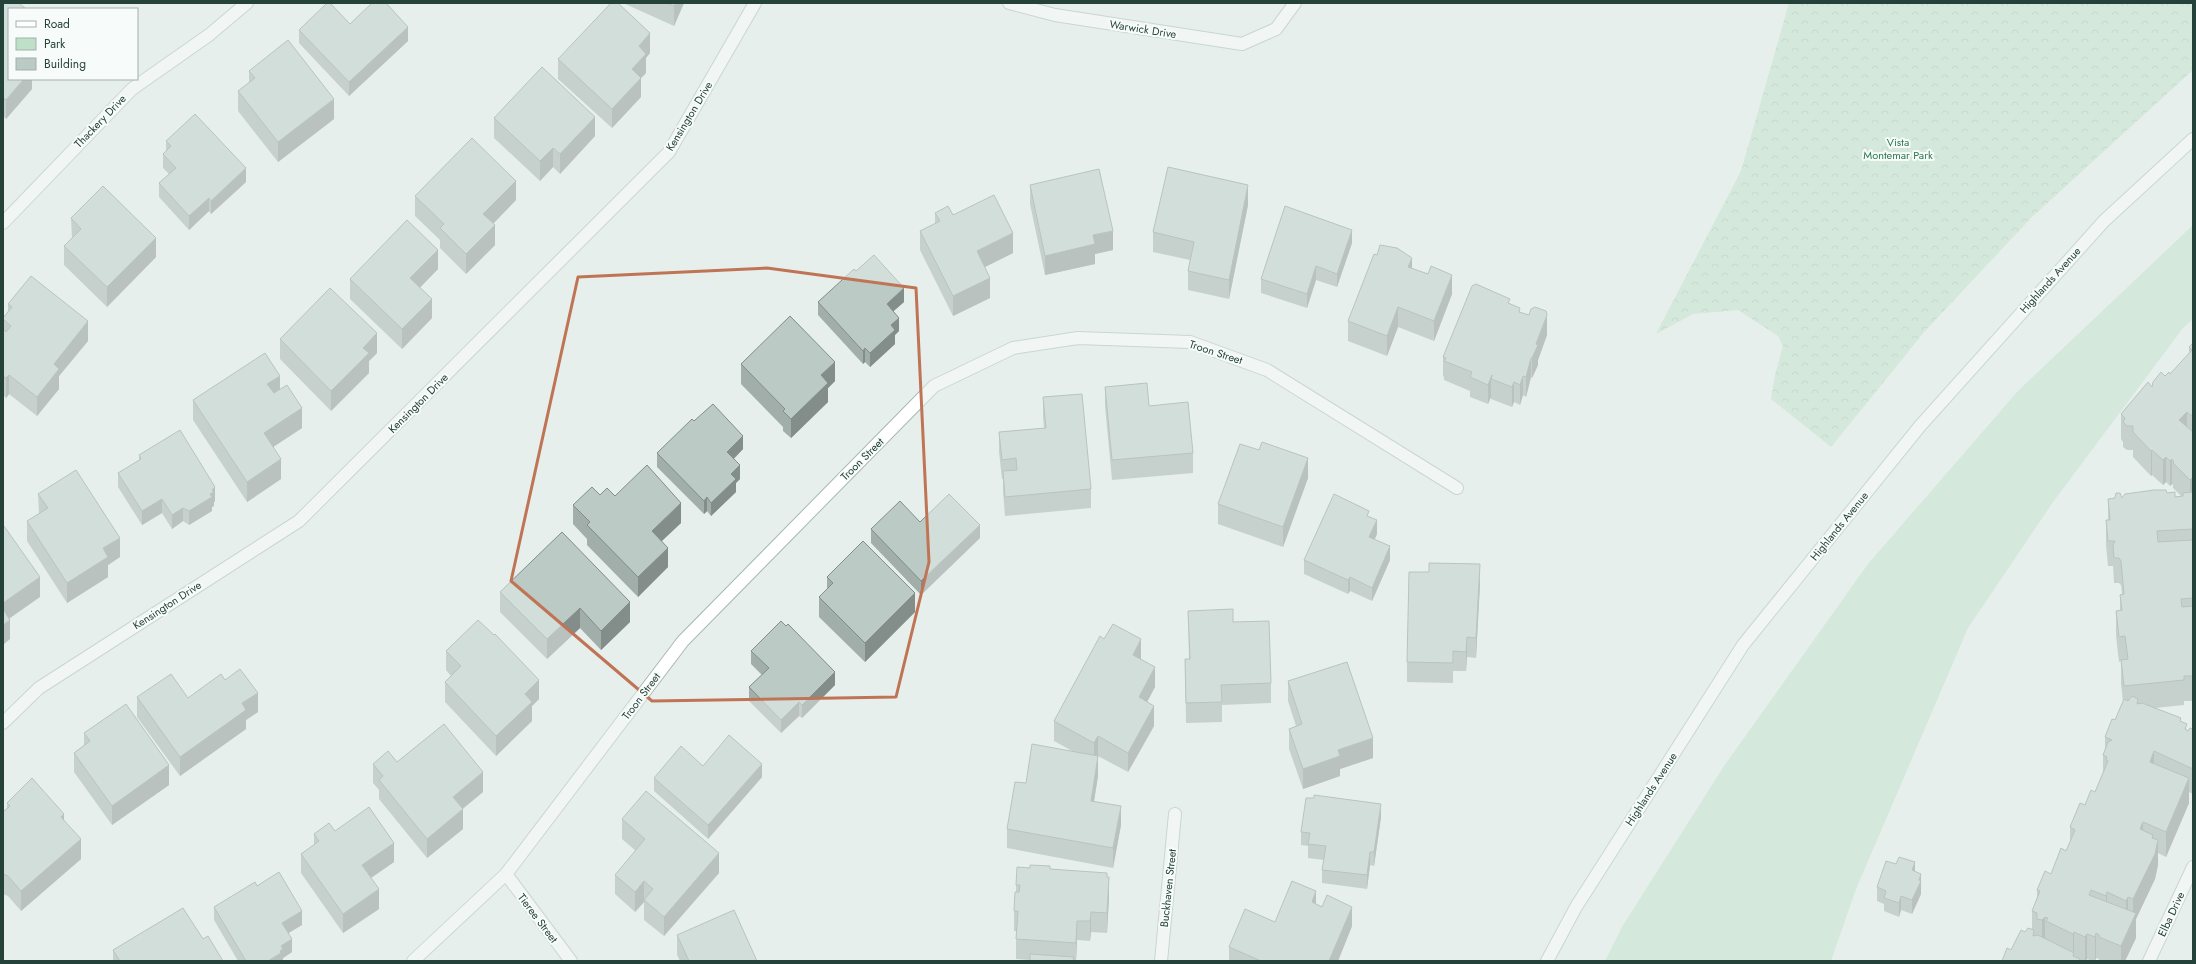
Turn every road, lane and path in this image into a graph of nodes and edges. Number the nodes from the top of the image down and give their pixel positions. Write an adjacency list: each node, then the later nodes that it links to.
1 (246, 3): 7 (street, Thackery Drive)
2 (755, 3): 9 (street, Kensington Drive)
3 (1009, 3): 5 (street, Warwick Drive)
4 (1295, 3): 5 (street, Warwick Drive)
5 (1056, 9)
6 (2193, 139): 16 (street, Highlands Avenue)
7 (3, 223)
8 (1457, 488): 12 (street, Troon Street)
9 (3, 724)
10 (1175, 814): 15 (street, Buckhaven Street)
11 (2193, 867): 17 (street, Elba Drive)
12 (506, 874): 13 (street, Troon Street); 14 (street, Tieree Street)
13 (413, 961)
14 (571, 961)
15 (1161, 961)
16 (1547, 961)
17 (2149, 961)

